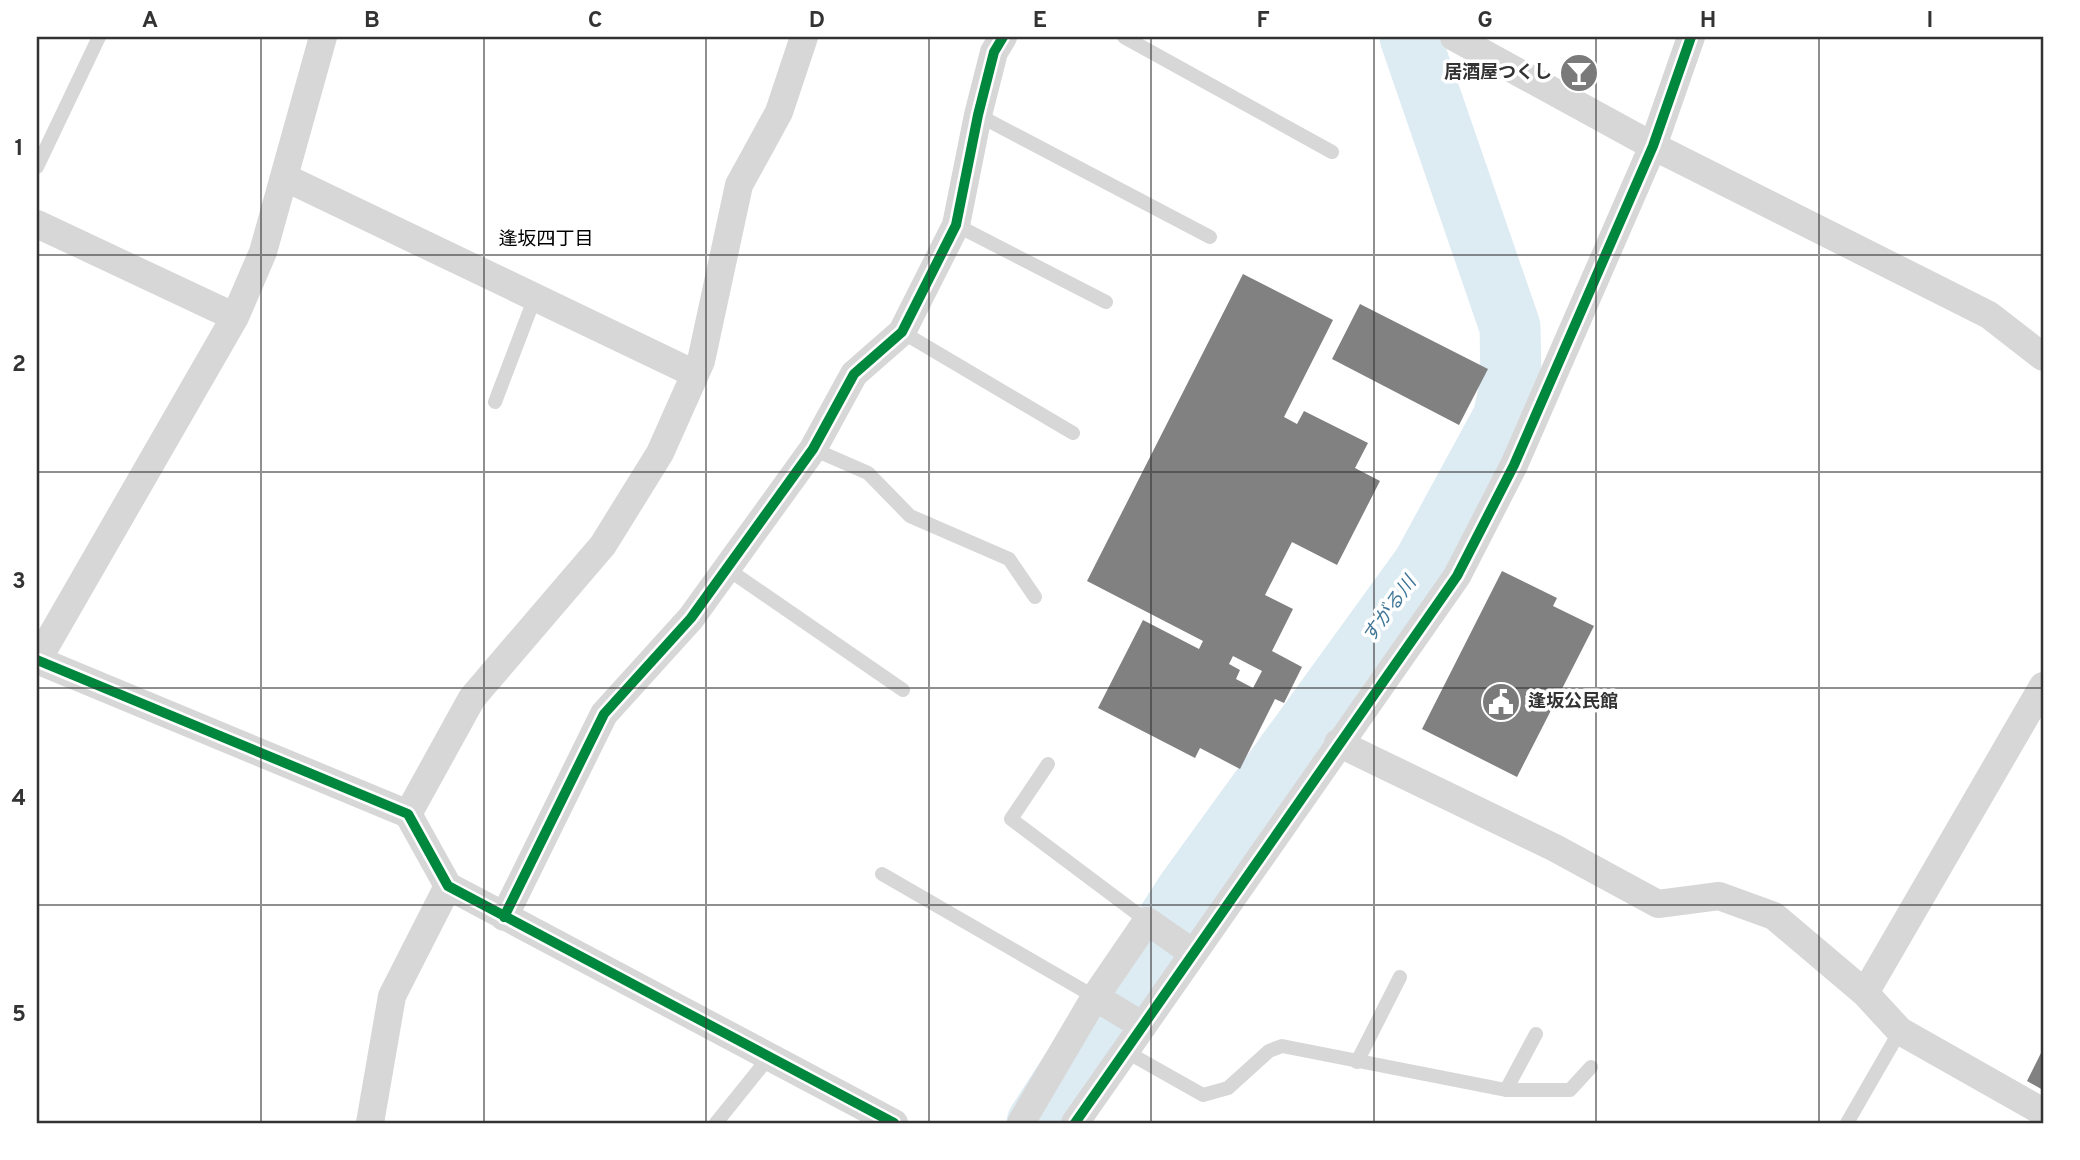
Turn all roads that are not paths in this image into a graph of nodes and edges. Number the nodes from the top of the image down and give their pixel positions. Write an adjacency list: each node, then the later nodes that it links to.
1 (99, 37): 11 (lane)
2 (323, 37): 12 (street)
3 (804, 37): 21 (street)
4 (1003, 37): 8 (street)
5 (1124, 37): 10 (lane)
6 (1454, 37): 9 (street)
7 (1691, 37): 9 (street)
8 (978, 115): 14 (street); 15 (lane)
9 (1653, 146): 20 (street); 30 (street)
10 (1332, 152)
11 (37, 167)
12 (284, 177): 16 (street); 18 (street)
13 (37, 225): 18 (street)
14 (956, 226): 17 (lane); 19 (street)
15 (1210, 237)
16 (536, 298): 21 (street); 22 (lane)
17 (1105, 302)
18 (234, 317): 27 (street)
19 (902, 332): 23 (lane); 24 (street)
20 (2043, 357)
21 (695, 374): 32 (street)
22 (495, 402)
23 (1073, 433)
24 (813, 449): 25 (street); 26 (lane)
25 (726, 568): 29 (lane); 35 (street)
26 (1035, 597)
27 (37, 660): 32 (street)
28 (2043, 686): 39 (street)
29 (904, 690)
30 (1338, 743): 37 (street); 39 (street)
31 (1048, 764): 36 (lane)
32 (408, 814): 34 (street)
33 (882, 874): 40 (lane)
34 (448, 886): 35 (street); 49 (street)
35 (504, 917): 44 (street)
36 (1149, 923): 37 (street); 40 (street)
37 (1184, 947): 40 (street)
38 (1401, 977): 45 (lane)
39 (1865, 993): 41 (street)
40 (1118, 1011): 43 (street); 52 (street)
41 (1900, 1031): 48 (street); 54 (lane)
42 (1536, 1034): 47 (lane)
43 (1125, 1051): 45 (lane); 53 (street)
44 (770, 1056): 50 (lane); 51 (street)
45 (1357, 1062): 47 (lane)
46 (1591, 1067): 47 (lane)
47 (1506, 1090)
48 (2043, 1112)
49 (370, 1123)
50 (716, 1123)
51 (894, 1123)
52 (1021, 1123)
53 (1075, 1123)
54 (1847, 1123)

